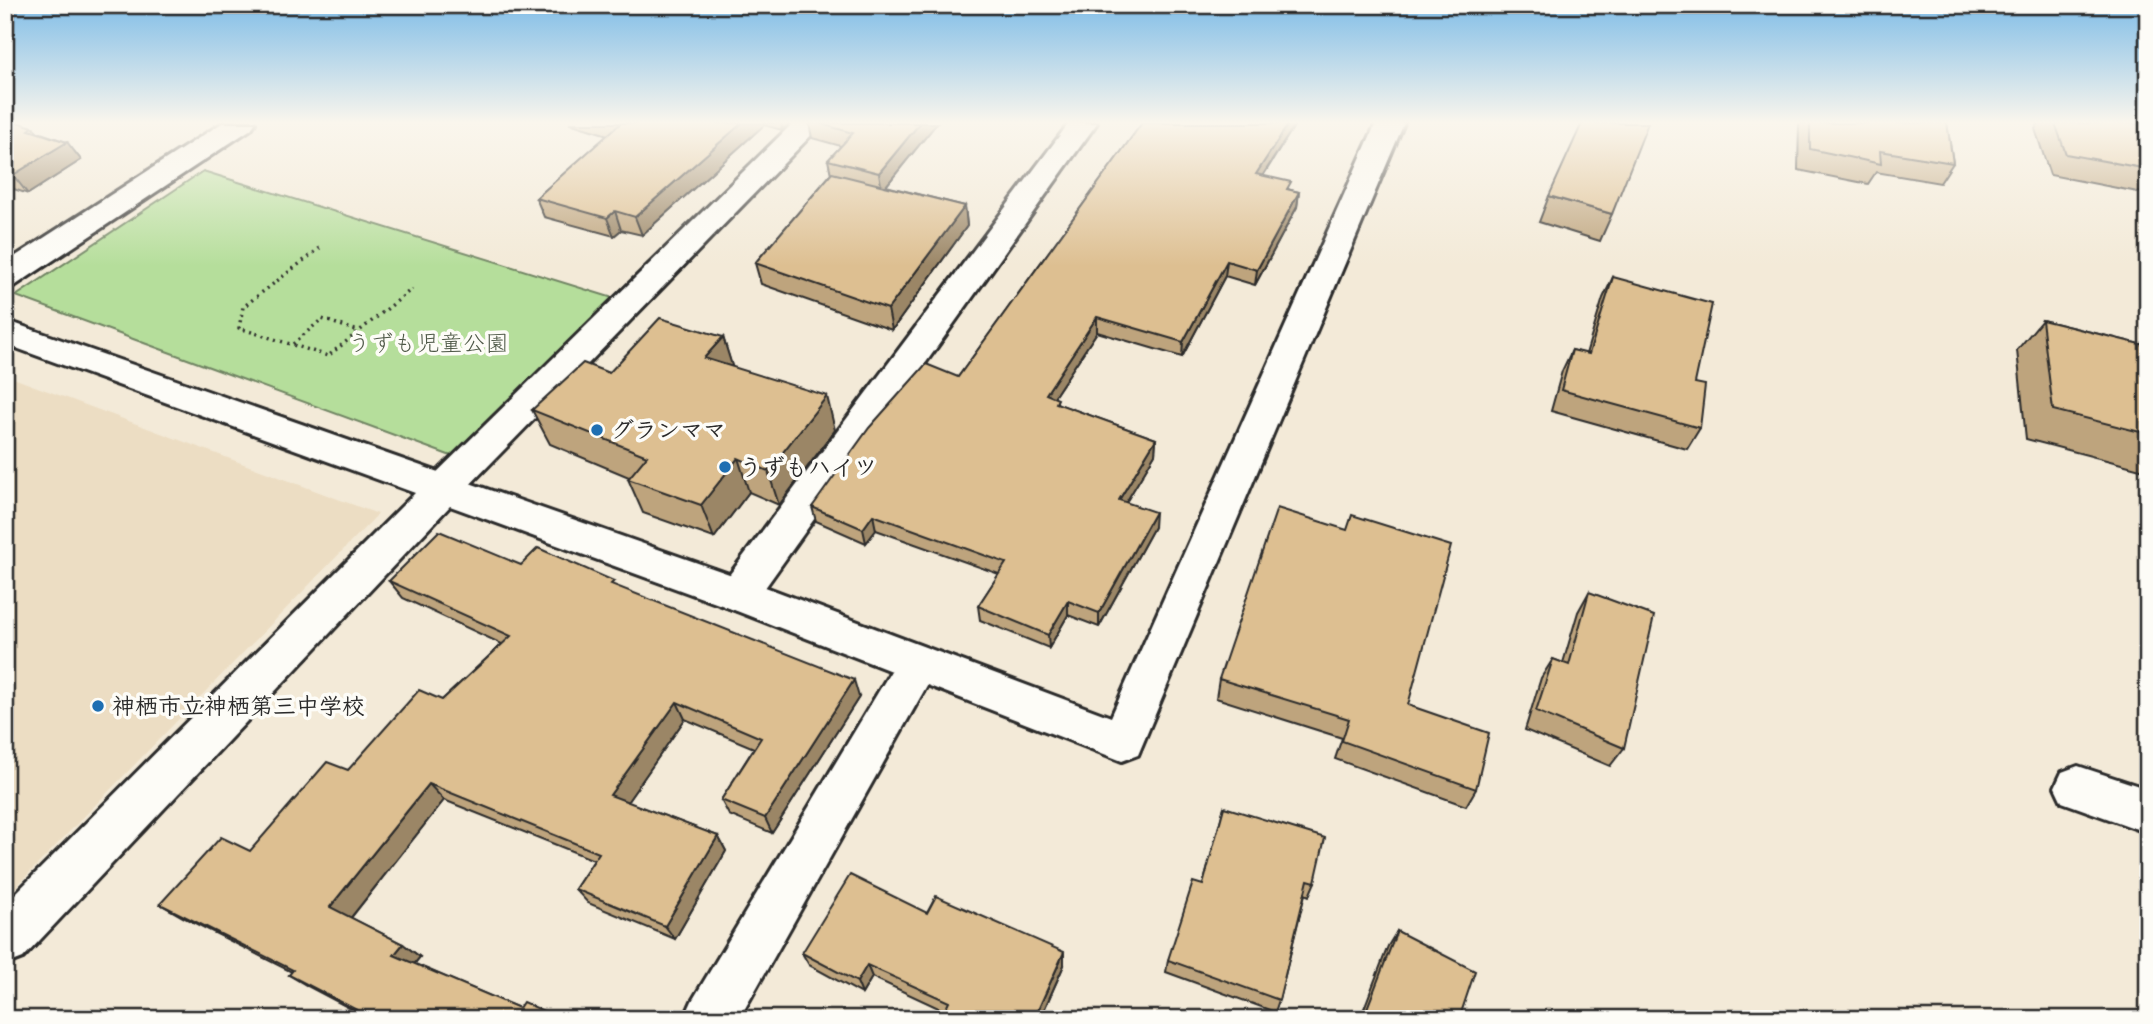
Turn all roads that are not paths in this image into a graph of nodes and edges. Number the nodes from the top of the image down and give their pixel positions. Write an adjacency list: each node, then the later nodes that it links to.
1 (168, 171): 5 (street)
2 (761, 171): 7 (street)
3 (1048, 171): 8 (street)
4 (1369, 171): 9 (street)
5 (5, 278)
6 (5, 331): 7 (street)
7 (442, 489): 8 (street); 12 (street)
8 (738, 594): 9 (street)
9 (918, 664): 13 (street)
10 (2078, 787): 11 (street)
11 (2148, 810)
12 (5, 940)
13 (710, 1019)

